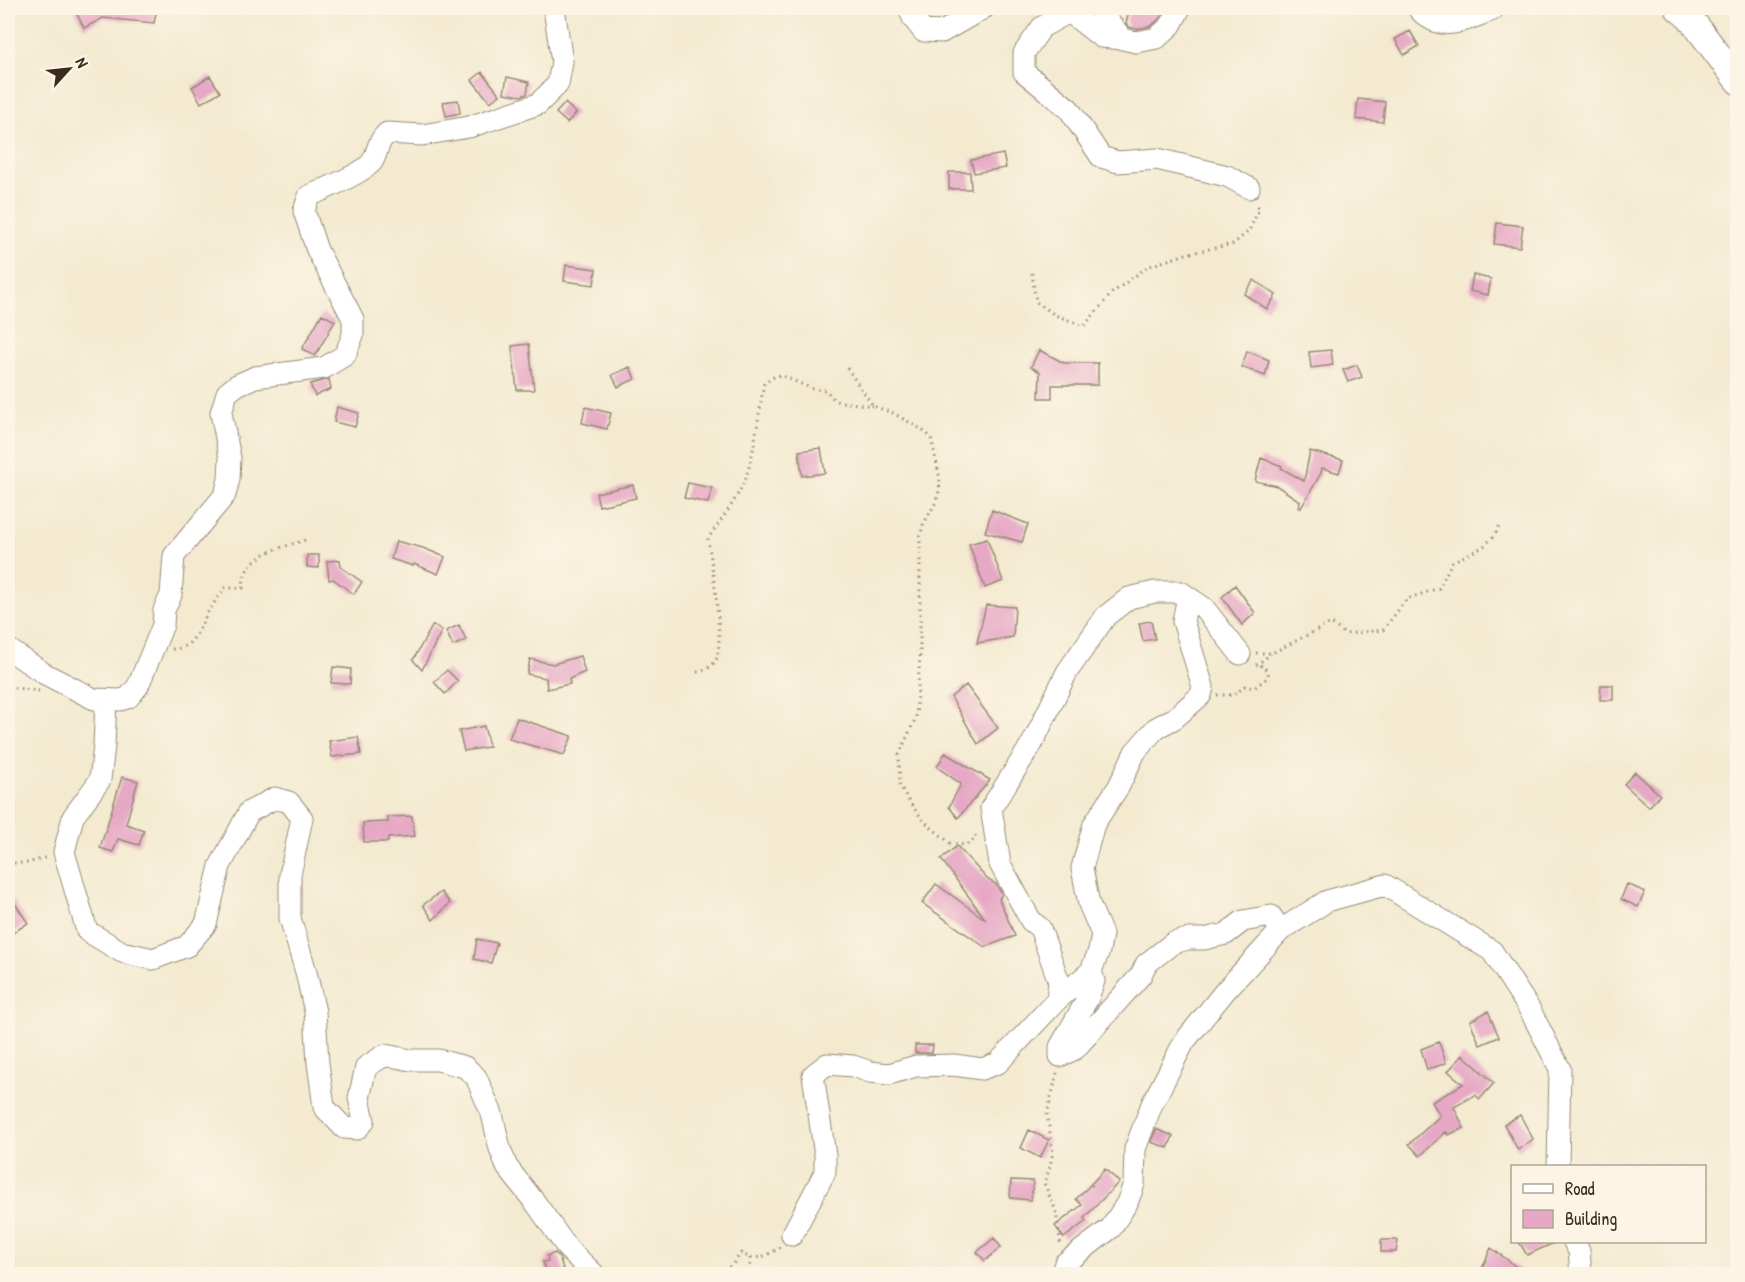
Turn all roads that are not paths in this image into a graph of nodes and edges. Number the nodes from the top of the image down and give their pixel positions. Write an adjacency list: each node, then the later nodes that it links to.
1 (554, 8): 16 (street)
2 (909, 8): 3 (street)
3 (984, 8)
4 (1102, 8): 10 (street)
5 (1180, 8): 10 (street)
6 (1421, 8): 7 (main road)
7 (1491, 8)
8 (1678, 8): 11 (main road)
9 (1064, 10): 10 (street); 12 (street)
10 (1123, 39)
11 (1737, 81)
12 (1249, 188)
13 (1188, 597): 15 (street); 18 (street); 19 (street)
14 (8, 649): 16 (street)
15 (1240, 654)
16 (106, 701): 24 (street)
17 (1281, 930): 18 (street); 20 (street); 23 (street)
18 (1091, 971): 19 (street)
19 (1057, 1000): 21 (street)
20 (1558, 1165)
21 (792, 1235)
22 (1575, 1243): 25 (street)
23 (1064, 1269)
24 (594, 1275)
25 (1581, 1275)

